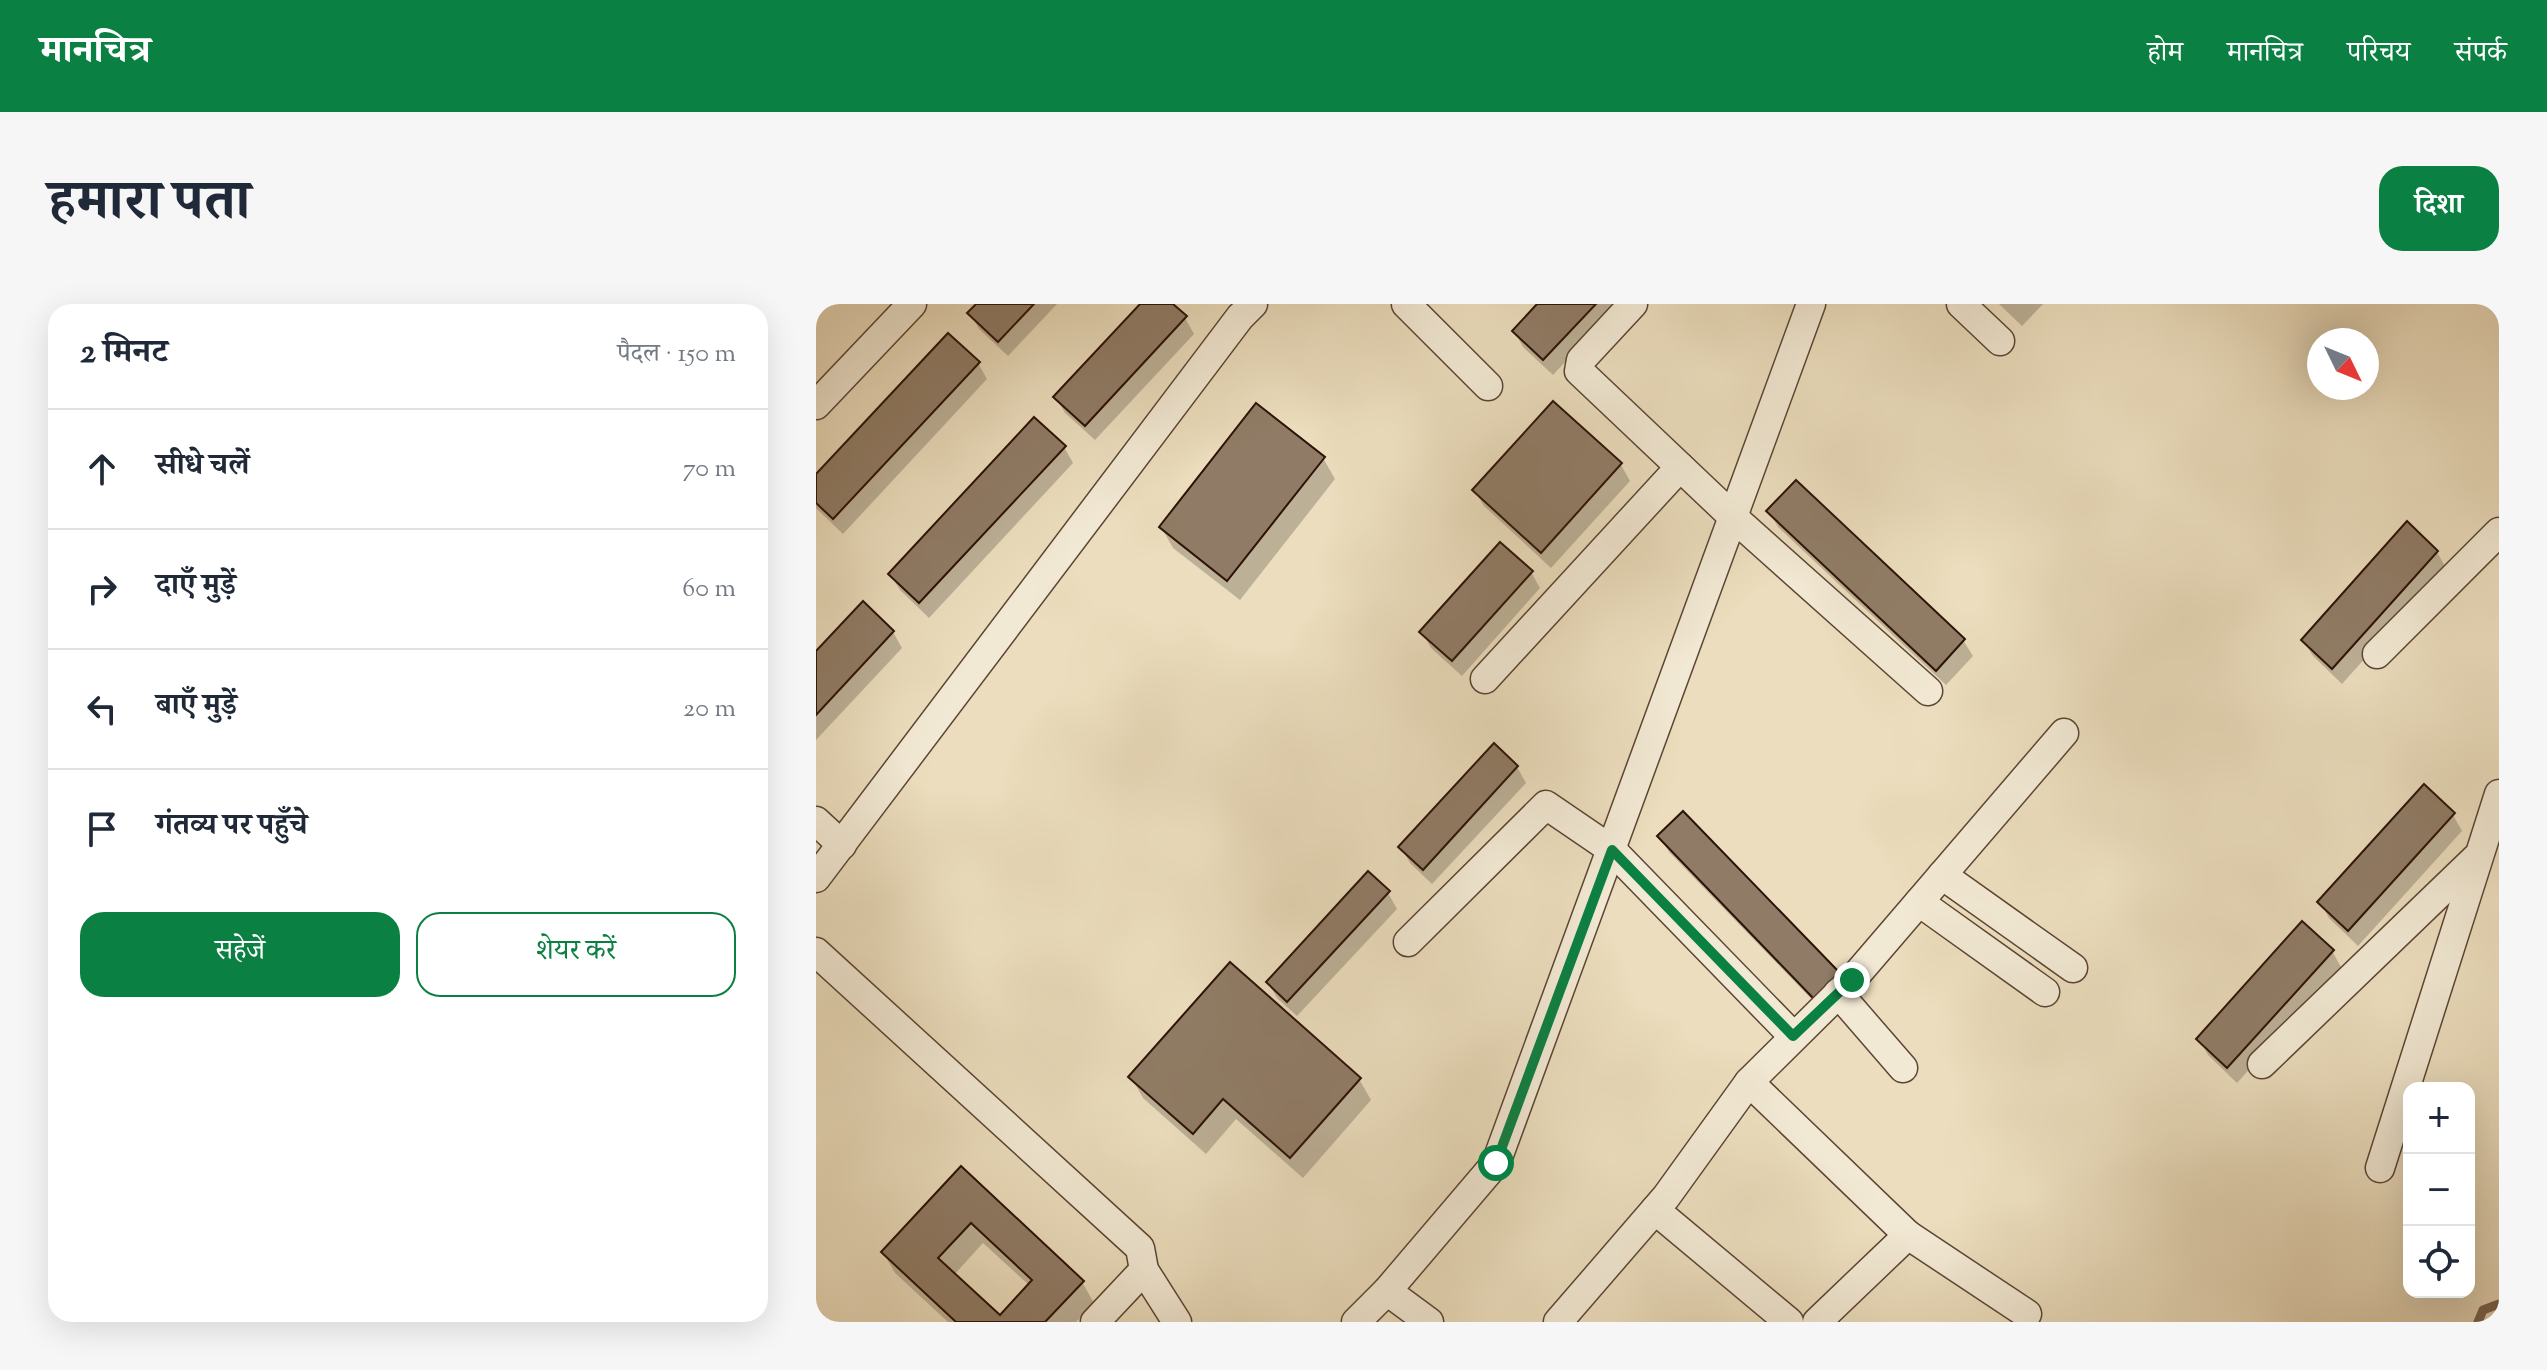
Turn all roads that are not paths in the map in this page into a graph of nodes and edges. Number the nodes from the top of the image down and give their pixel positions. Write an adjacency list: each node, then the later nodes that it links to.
1 (912, 304): 9 (street)
2 (1406, 304): 8 (street)
3 (1633, 304): 10 (street)
4 (1811, 304): 11 (street)
5 (1961, 304): 7 (street)
6 (1240, 308): 19 (street)
7 (2000, 341)
8 (1488, 386)
9 (816, 405)
10 (1680, 467): 11 (street); 14 (street)
11 (1733, 517): 15 (street); 20 (street)
12 (2499, 532): 13 (street)
13 (2377, 654)
14 (1485, 679)
15 (1928, 691)
16 (2064, 733): 22 (street)
17 (2499, 794): 21 (street)
18 (816, 821): 19 (street)
19 (842, 845): 23 (street)
20 (1612, 850): 25 (street); 30 (street); 38 (street)
21 (2480, 855): 31 (street); 34 (street)
22 (1942, 875): 24 (street); 27 (street)
23 (816, 878)
24 (1919, 902): 28 (street); 29 (street)
25 (1408, 942)
26 (816, 952): 37 (street)
27 (2073, 968)
28 (2045, 992)
29 (1838, 993): 30 (street); 32 (street)
30 (1793, 1036): 33 (street)
31 (2262, 1064)
32 (1903, 1068)
33 (1749, 1082): 35 (street); 36 (street)
34 (2380, 1168)
35 (1655, 1210): 44 (street); 45 (street)
36 (1908, 1235): 39 (street); 46 (street)
37 (1144, 1270): 40 (street); 41 (street)
38 (1387, 1291): 42 (street); 43 (street)
39 (2027, 1314)
40 (1095, 1322)
41 (1177, 1322)
42 (1356, 1322)
43 (1429, 1322)
44 (1558, 1322)
45 (1789, 1322)
46 (1817, 1322)

